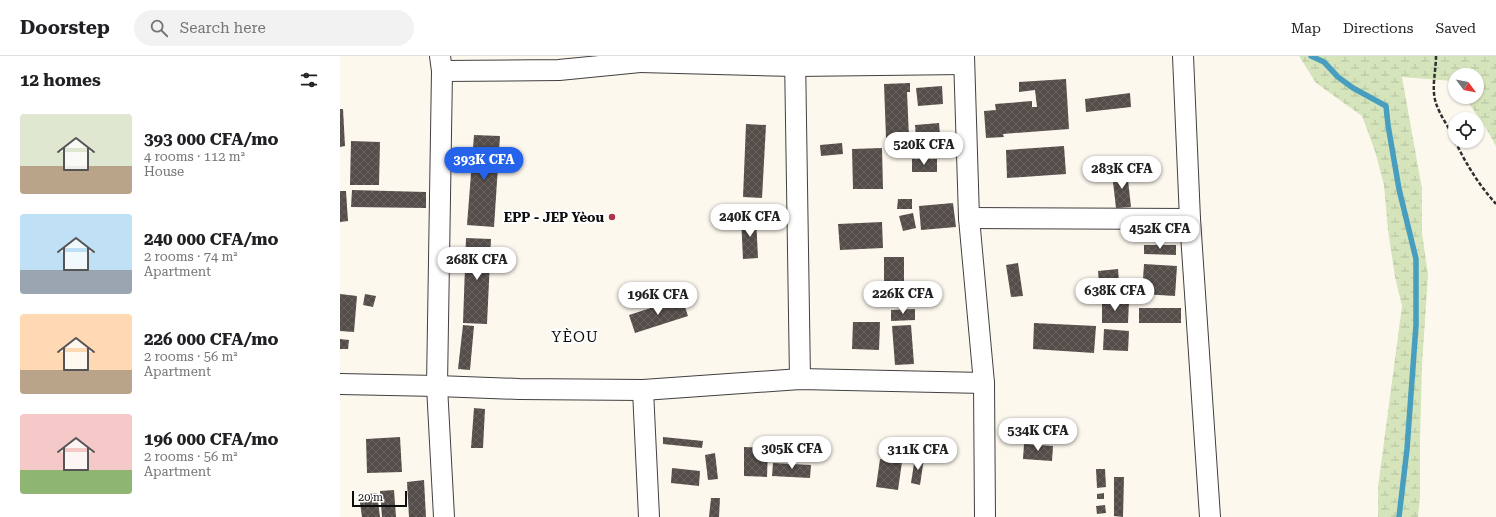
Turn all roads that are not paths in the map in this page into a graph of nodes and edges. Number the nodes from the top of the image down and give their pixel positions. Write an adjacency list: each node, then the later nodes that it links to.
1 (1183, 56): 7 (street)
2 (640, 59): 4 (street); 5 (street)
3 (964, 60): 4 (street); 6 (street)
4 (795, 61): 8 (street)
5 (441, 64): 11 (street)
6 (969, 218): 7 (street); 9 (street)
7 (1190, 219): 16 (street)
8 (800, 379): 9 (street); 12 (street)
9 (984, 383): 15 (street)
10 (340, 384): 11 (street)
11 (437, 386): 12 (street); 13 (street)
12 (643, 390): 14 (street)
13 (444, 517)
14 (649, 517)
15 (985, 517)
16 (1210, 517)

